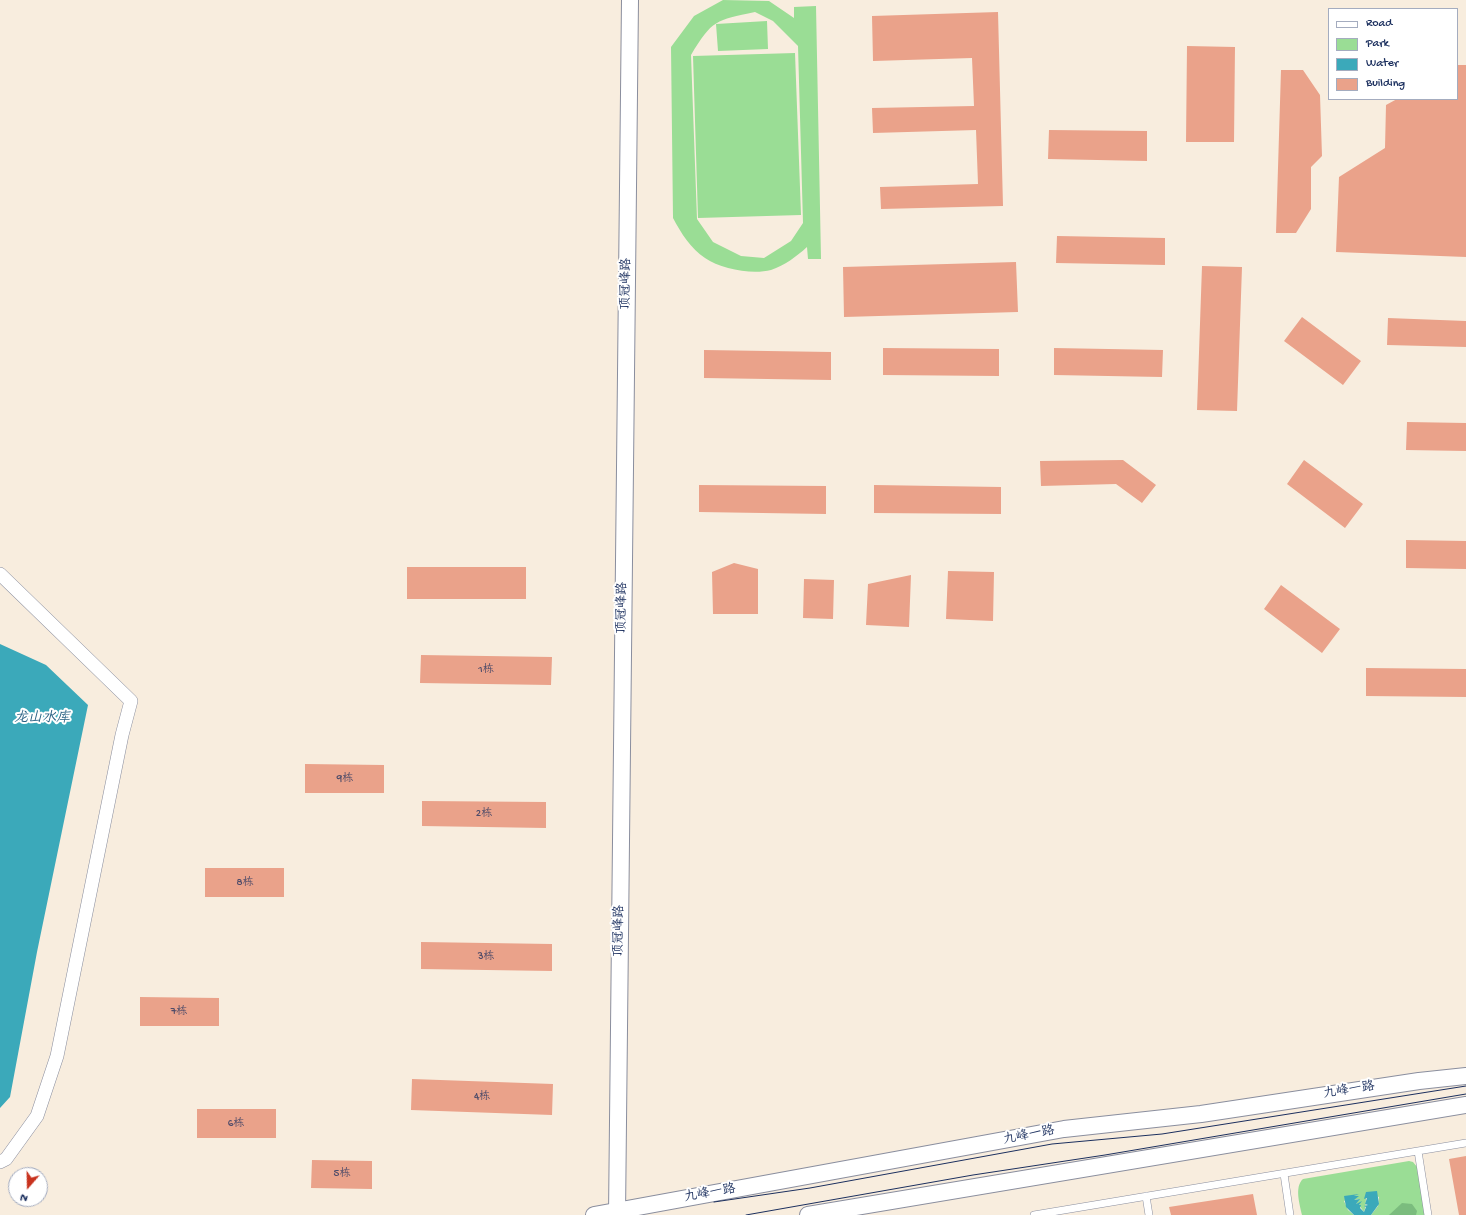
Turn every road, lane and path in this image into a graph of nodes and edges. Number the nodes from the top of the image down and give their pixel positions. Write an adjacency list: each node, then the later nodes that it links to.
1 (630, 0): 10 (street, 顶冠峰路)
2 (0, 574): 7 (street)
3 (1466, 1076): 10 (street, 九峰一路)
4 (1466, 1105): 12 (street)
5 (1466, 1143): 6 (lane)
6 (1418, 1151): 8 (lane); 16 (lane)
7 (0, 1162)
8 (1284, 1174): 9 (lane); 15 (lane)
9 (1146, 1196): 13 (lane); 14 (lane)
10 (617, 1213): 11 (street, 九峰一路)
11 (594, 1215)
12 (808, 1215)
13 (1034, 1215)
14 (1149, 1215)
15 (1290, 1215)
16 (1428, 1215)

